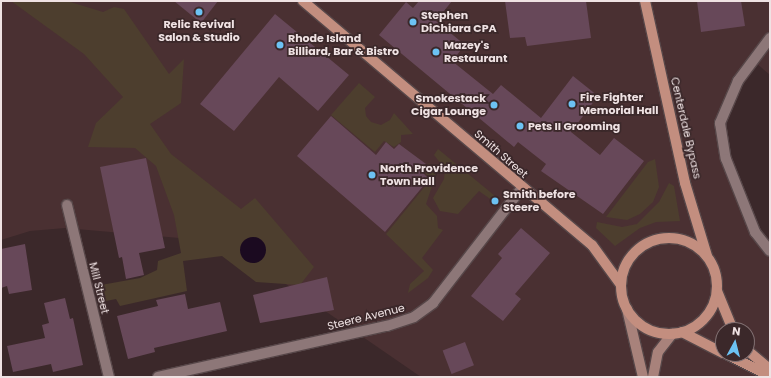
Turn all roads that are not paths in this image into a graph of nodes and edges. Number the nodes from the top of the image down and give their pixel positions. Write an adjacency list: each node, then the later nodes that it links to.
1 (303, 1): 4 (main road, Smith Street)
2 (646, 1): 7 (main road, Centerdale Bypass)
3 (770, 38): 6 (street)
4 (522, 188): 8 (main road, Smith Street); 19 (street, Steere Avenue)
5 (67, 205): 18 (street, Mill Street)
6 (770, 251)
7 (708, 258): 8 (main road); 9 (main road)
8 (621, 285): 10 (main road)
9 (717, 291): 11 (main road); 12 (main road)
10 (626, 309): 12 (main road); 20 (street)
11 (730, 322)
12 (677, 333): 13 (main road); 21 (street)
13 (715, 349)
14 (755, 357): 16 (main road)
15 (742, 362): 17 (main road)
16 (770, 369)
17 (770, 376)
18 (109, 377)
19 (158, 377)
20 (643, 377)
21 (653, 377)

